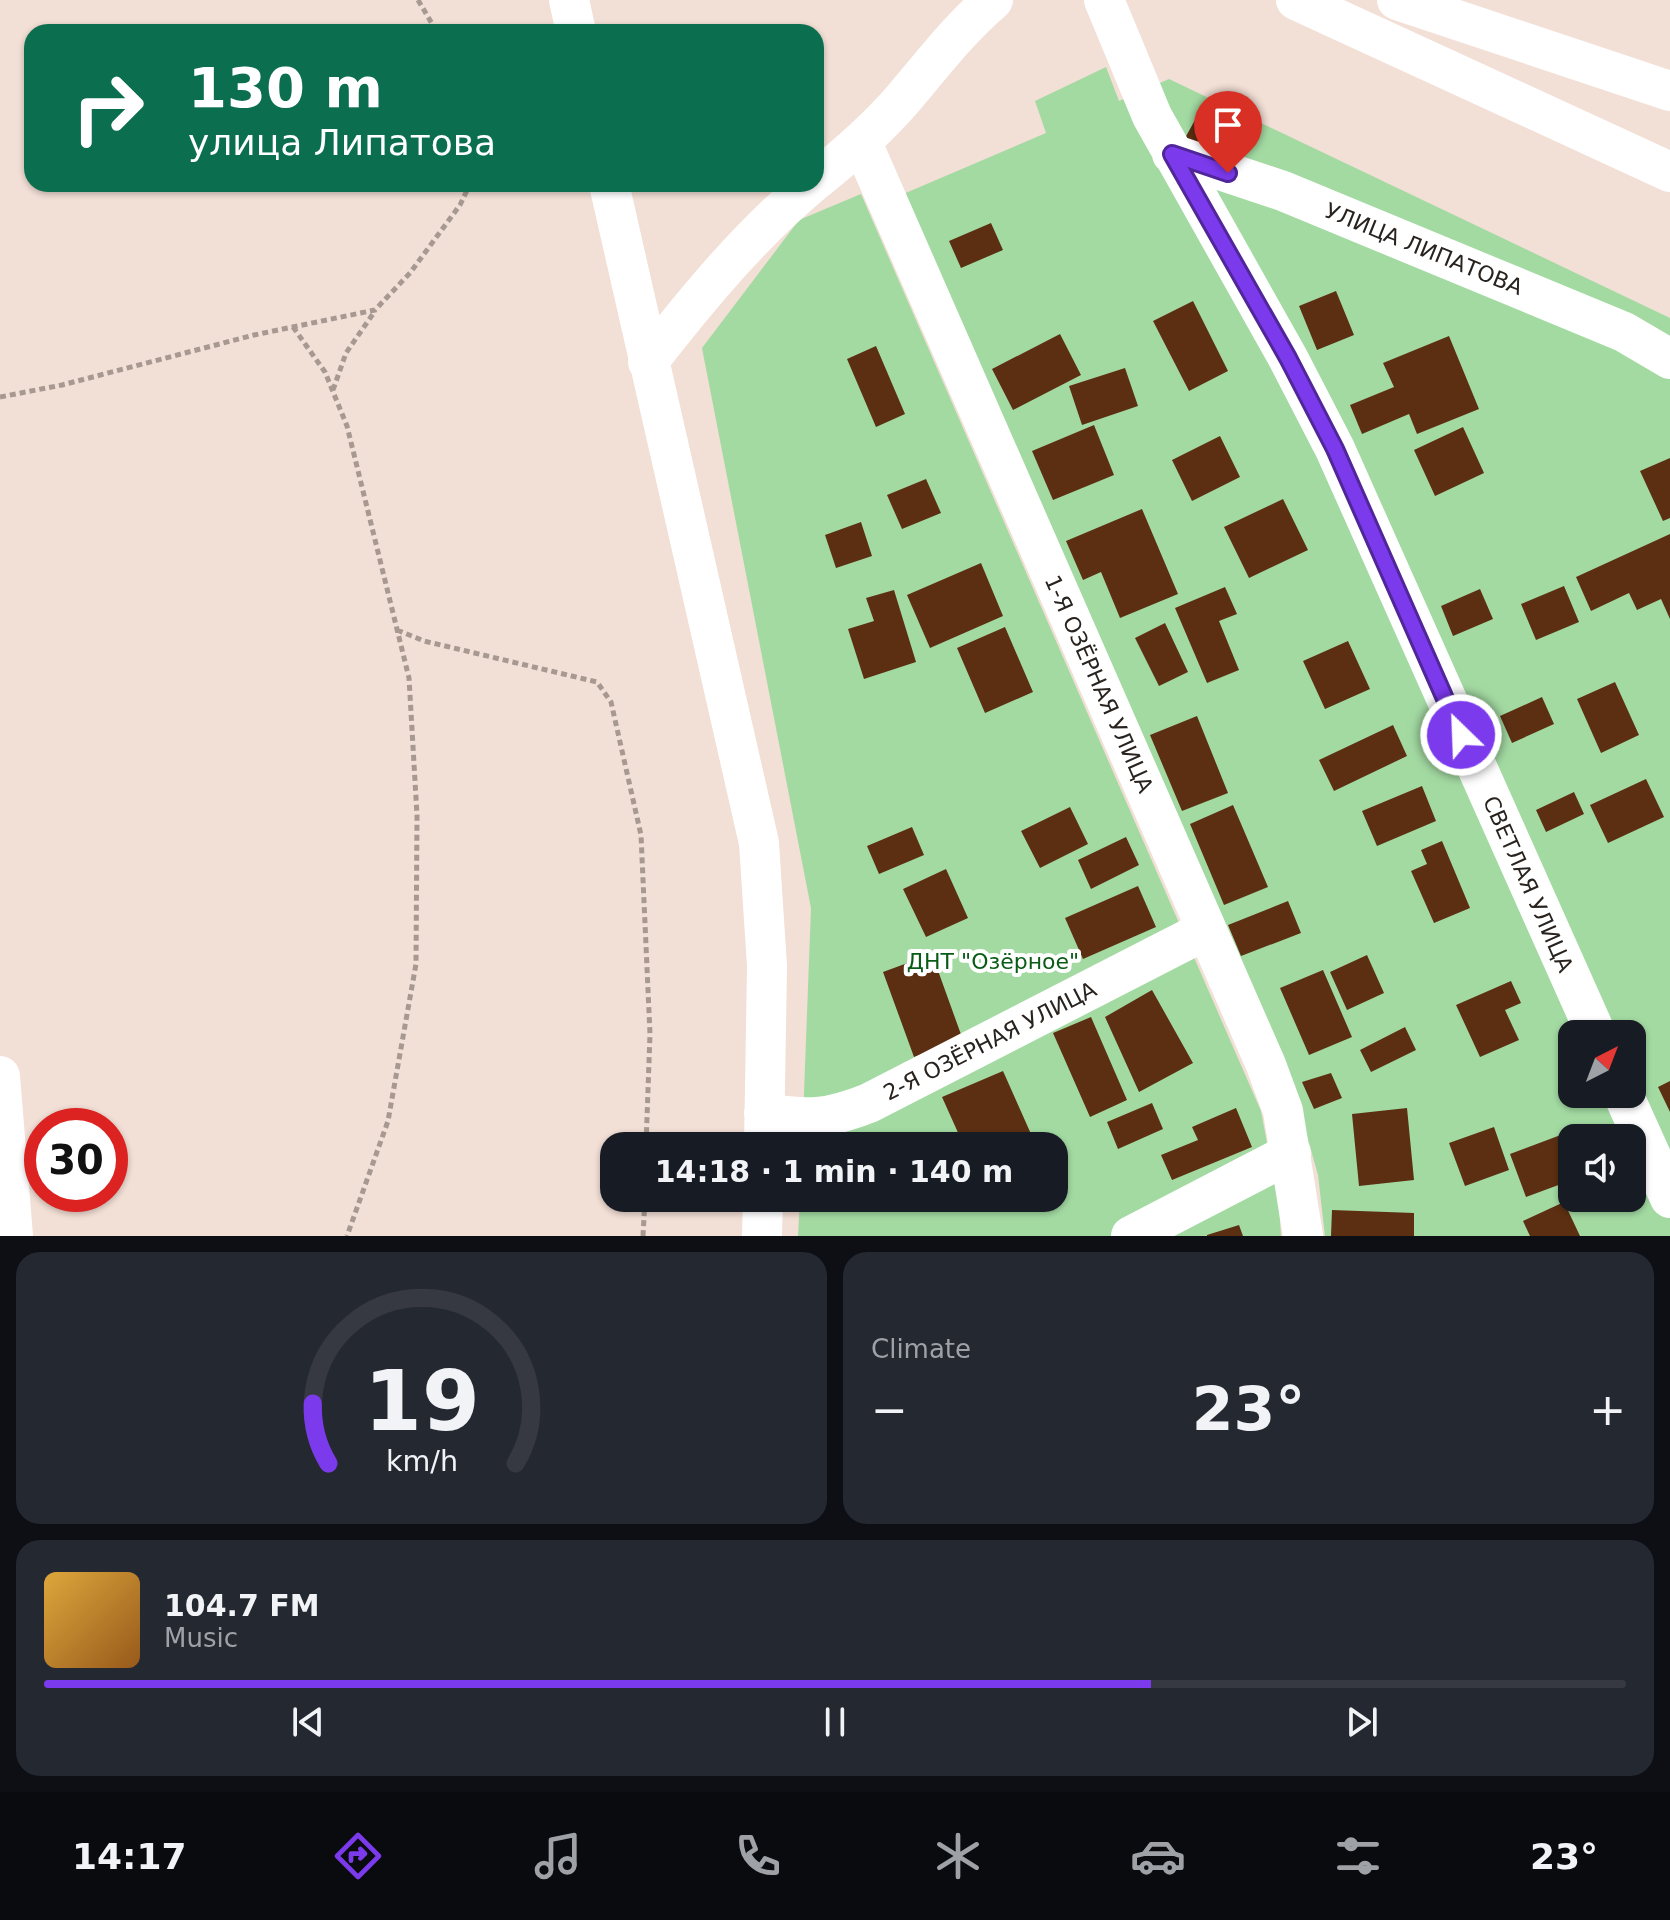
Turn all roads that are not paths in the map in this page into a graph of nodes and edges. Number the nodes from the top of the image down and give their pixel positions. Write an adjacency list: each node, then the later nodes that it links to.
1 (569, 0): 6 (street)
2 (993, 0): 8 (street)
3 (1104, 0): 9 (street, СВЕТЛАЯ УЛИЦА)
4 (1296, 0): 10 (street)
5 (1397, 0): 7 (street)
6 (574, 24)
7 (1670, 91)
8 (862, 143): 11 (street); 16 (street, 1-Я ОЗЁРНАЯ УЛИЦА)
9 (1172, 154): 14 (street, УЛИЦА ЛИПАТОВА); 17 (street, СВЕТЛАЯ УЛИЦА)
10 (1670, 172)
11 (824, 174)
12 (611, 192): 15 (street)
13 (802, 192): 15 (street)
14 (1670, 359)
15 (648, 362): 20 (street)
16 (1206, 930): 20 (street, 2-Я ОЗЁРНАЯ УЛИЦА); 21 (street, 1-Я ОЗЁРНАЯ УЛИЦА)
17 (1590, 1020)
18 (0, 1076): 24 (street)
19 (1629, 1108): 22 (street)
20 (764, 1130)
21 (1291, 1153): 26 (street); 27 (street, 1-Я ОЗЁРНАЯ УЛИЦА)
22 (1670, 1198)
23 (763, 1212): 25 (street)
24 (13, 1236)
25 (762, 1236)
26 (1131, 1236)
27 (1303, 1236)

